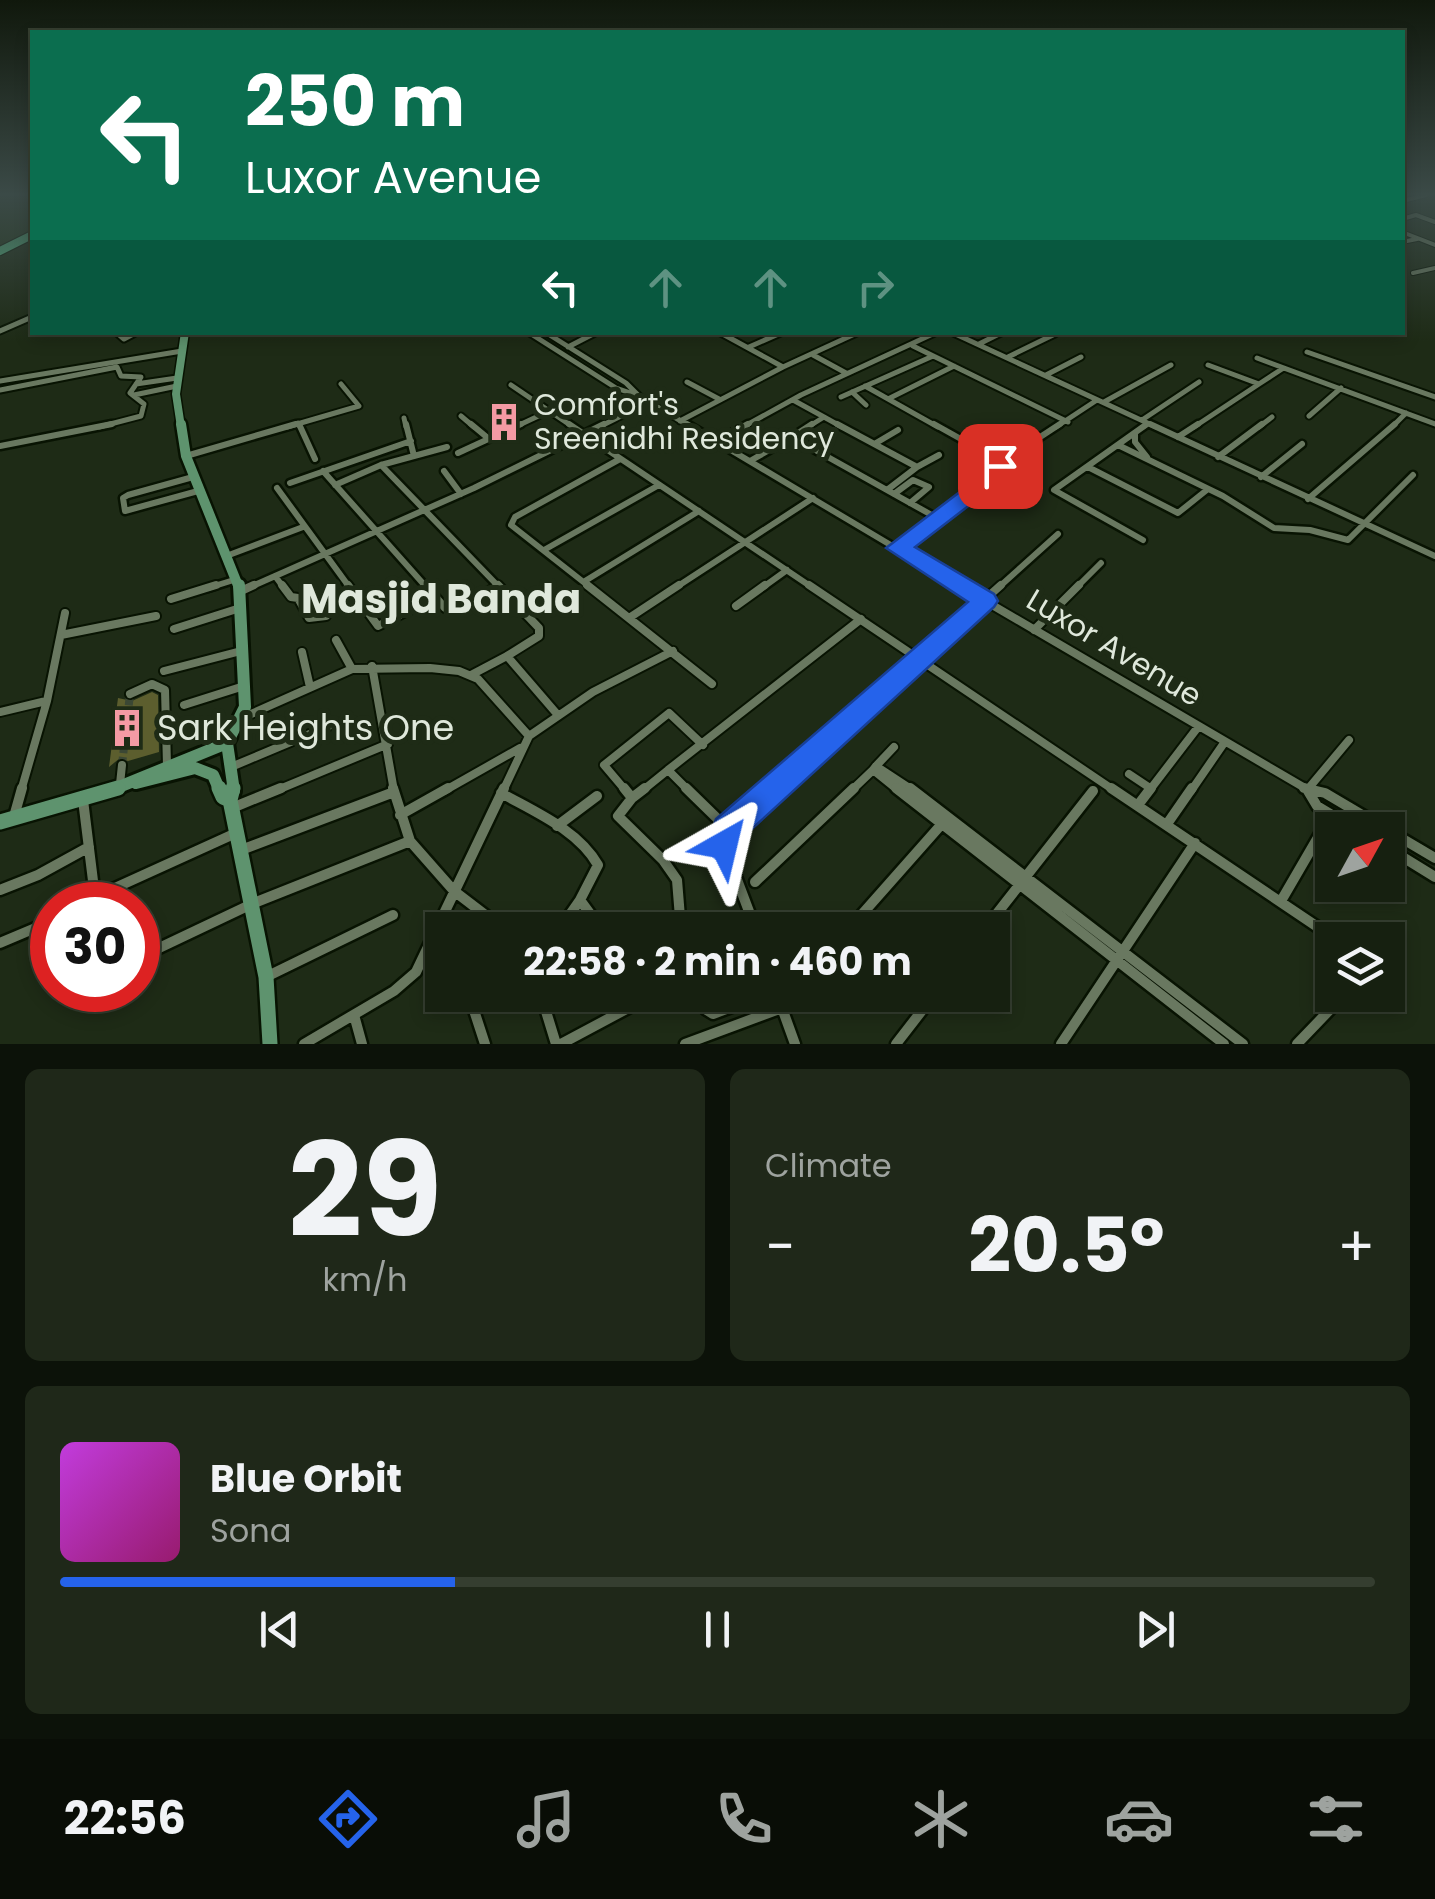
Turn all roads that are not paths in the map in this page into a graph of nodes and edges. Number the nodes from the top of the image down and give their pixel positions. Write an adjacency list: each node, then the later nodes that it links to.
1 (1435, 268): 2 (street)
2 (1413, 273)
3 (30, 318): 4 (street)
4 (0, 331)
5 (185, 335): 20 (main road)
6 (533, 335): 47 (street)
7 (550, 335): 18 (street)
8 (591, 335): 18 (street)
9 (725, 335): 19 (street)
10 (776, 335): 19 (street)
11 (853, 335): 22 (street)
12 (931, 335): 16 (street)
13 (958, 335): 17 (street)
14 (998, 335): 17 (street)
15 (1054, 335): 25 (street)
16 (912, 345): 23 (street); 32 (street)
17 (978, 345): 25 (street)
18 (568, 347): 47 (street)
19 (748, 347): 30 (street)
20 (182, 351): 35 (street); 36 (main road)
21 (1307, 352): 50 (street)
22 (812, 354): 30 (street); 32 (street)
23 (934, 356): 28 (street); 44 (street)
24 (1081, 357): 33 (street)
25 (1007, 358): 33 (street)
26 (1257, 358): 31 (street)
27 (1171, 365): 54 (street)
28 (954, 366): 49 (street); 65 (street)
29 (1208, 366): 41 (street)
30 (783, 367): 51 (street)
31 (1283, 368): 41 (street); 43 (street)
32 (846, 374): 34 (street)
33 (1045, 376): 54 (street)
34 (838, 378): 44 (street); 52 (street)
35 (0, 382)
36 (177, 382): 39 (street); 46 (street); 83 (main road)
37 (687, 382): 51 (street)
38 (1199, 382): 66 (street)
39 (135, 384): 45 (street); 46 (street)
40 (341, 384): 63 (street)
41 (1259, 384): 72 (street)
42 (512, 385): 56 (street)
43 (1341, 388): 57 (street); 59 (street)
44 (858, 389): 48 (street); 49 (street); 55 (street)
45 (0, 390)
46 (133, 395): 79 (street)
47 (638, 396): 53 (street, Luxor Avenue)
48 (840, 397)
49 (888, 398): 90 (street)
50 (1435, 398)
51 (720, 400): 64 (street)
52 (792, 400): 60 (street); 75 (street)
53 (648, 402): 64 (street, Luxor Avenue); 70 (street)
54 (1100, 402): 65 (street); 66 (street)
55 (866, 405)
56 (548, 411): 70 (street); 73 (street)
57 (1406, 413): 67 (street); 109 (street)
58 (461, 416): 73 (street)
59 (1309, 416)
60 (824, 417): 71 (street); 76 (street)
61 (1272, 417): 85 (street)
62 (404, 418): 74 (street)
63 (300, 421): 83 (street); 86 (street)
64 (680, 421): 75 (street, Luxor Avenue)
65 (1068, 422): 90 (street)
66 (1145, 422): 69 (street); 72 (street)
67 (1435, 424)
68 (898, 430): 76 (street)
69 (1136, 433): 78 (street); 88 (street)
70 (585, 434): 87 (street); 107 (street)
71 (792, 437): 89 (street); 106 (street)
72 (1177, 438): 85 (street)
73 (489, 439): 81 (street)
74 (411, 441): 84 (street); 94 (street)
75 (716, 442): 89 (street, Luxor Avenue)
76 (875, 444): 93 (street)
77 (1302, 444): 98 (street)
78 (1118, 445): 88 (street); 92 (street)
79 (0, 446)
80 (447, 447): 84 (street)
81 (458, 454)
82 (939, 455): 93 (street)
83 (186, 456): 97 (main road)
84 (414, 456): 91 (street)
85 (1218, 457): 98 (street)
86 (315, 458)
87 (620, 459): 102 (street); 122 (street)
88 (1150, 460): 104 (street)
89 (750, 461): 108 (street, Luxor Avenue)
90 (1002, 462): 114 (street)
91 (380, 466): 101 (street); 112 (street)
92 (1088, 466): 104 (street); 119 (street)
93 (917, 467): 106 (street)
94 (323, 470): 99 (street); 101 (street)
95 (444, 471): 107 (street)
96 (1414, 475): 115 (street)
97 (194, 477): 100 (street); 105 (main road)
98 (1261, 477): 109 (street)
99 (290, 482)
100 (168, 484): 110 (street); 110 (street)
101 (335, 485): 117 (street)
102 (660, 485): 113 (street); 122 (street)
103 (277, 488): 116 (street)
104 (1208, 489): 115 (street)
105 (198, 491): 110 (street); 124 (main road)
106 (893, 492): 111 (street); 111 (street)
107 (461, 494): 112 (street)
108 (813, 498): 120 (street); 121 (street, Luxor Avenue)
109 (1308, 499): 115 (street)
110 (172, 501)
111 (911, 502): 114 (street)
112 (422, 511): 117 (street); 131 (street)
113 (699, 512): 120 (street); 129 (street)
114 (937, 518): 121 (street)
115 (1364, 524): 125 (street)
116 (303, 527): 123 (street); 124 (street)
117 (376, 531): 123 (street); 132 (street)
118 (1058, 534): 134 (street)
119 (1143, 540)
120 (746, 542): 127 (street); 140 (street)
121 (898, 548): 134 (street, Luxor Avenue)
122 (544, 550): 129 (street)
123 (323, 554): 128 (street); 132 (street)
124 (230, 556): 130 (main road)
125 (1435, 556)
126 (1101, 563): 143 (street)
127 (787, 570): 135 (street); 141 (street)
128 (275, 576): 130 (street); 139 (street)
129 (584, 581): 140 (street)
130 (239, 585): 133 (street); 136 (main road)
131 (498, 586): 132 (street); 149 (street)
132 (436, 597)
133 (171, 599)
134 (985, 601): 143 (street, Luxor Avenue); 150 (street)
135 (736, 606)
136 (242, 608): 142 (street); 146 (main road)
137 (65, 613): 144 (street)
138 (156, 616): 144 (street)
139 (326, 616)
140 (629, 618): 147 (street)
141 (860, 619): 150 (street); 171 (street)
142 (174, 628)
143 (1034, 630): 165 (street, Luxor Avenue)
144 (61, 636): 159 (street)
145 (336, 640): 152 (street)
146 (242, 651): 153 (street); 156 (main road)
147 (672, 651): 155 (street); 162 (street)
148 (302, 652): 157 (street)
149 (507, 656): 154 (street); 162 (street)
150 (916, 658): 190 (street); 197 (street)
151 (372, 666): 152 (street); 154 (street); 170 (street)
152 (352, 669): 157 (street)
153 (164, 670)
154 (470, 675): 166 (street)
155 (712, 684)
156 (245, 686): 160 (street); 163 (main road)
157 (310, 687): 163 (street)
158 (130, 694): 178 (street)
159 (48, 700): 161 (street); 193 (street)
160 (184, 705)
161 (0, 712)
162 (557, 714): 166 (street)
163 (240, 718): 168 (main road)
164 (331, 725): 175 (street)
165 (1198, 726): 169 (street, Luxor Avenue); 181 (street)
166 (529, 736): 172 (street)
167 (1349, 740): 182 (street)
168 (227, 743): 175 (main road); 178 (main road)
169 (1224, 743): 182 (street, Luxor Avenue); 194 (street)
170 (388, 744): 184 (street); 189 (street)
171 (704, 745): 177 (street); 187 (street)
172 (521, 747): 185 (street); 192 (street)
173 (894, 747): 176 (street)
174 (122, 765): 180 (street)
175 (229, 767): 189 (main road)
176 (874, 768): 196 (street); 206 (street); 209 (street)
177 (668, 770): 187 (street); 197 (street)
178 (157, 773): 180 (main road); 189 (main road)
179 (1129, 774): 181 (street)
180 (127, 785): 188 (main road)
181 (1150, 788): 190 (street)
182 (1307, 790): 191 (street, Luxor Avenue); 204 (street, Luxor Avenue)
183 (1093, 791): 206 (street)
184 (394, 792): 192 (street); 198 (street)
185 (501, 793): 195 (street); 211 (street)
186 (598, 796): 195 (street)
187 (632, 798): 219 (street)
188 (83, 799): 193 (main road); 202 (street)
189 (231, 804): 198 (main road)
190 (1138, 804): 194 (street)
191 (1328, 812)
192 (399, 816): 199 (street)
193 (7, 820)
194 (1167, 824): 201 (street)
195 (557, 826): 212 (street)
196 (940, 826): 206 (street); 221 (street)
197 (728, 830): 220 (street)
198 (239, 841): 208 (street); 214 (main road)
199 (410, 841): 211 (street); 214 (street)
200 (1315, 842): 213 (street)
201 (1195, 843): 213 (street); 228 (street)
202 (89, 847): 207 (street); 210 (street)
203 (1405, 858): 205 (street)
204 (1435, 858)
205 (1435, 877)
206 (1022, 880): 222 (street); 228 (street); 230 (street)
207 (92, 882)
208 (142, 882)
209 (755, 882)
210 (0, 890)
211 (454, 891): 215 (street); 216 (street)
212 (580, 900): 217 (street); 218 (street)
213 (1281, 901): 224 (street)
214 (254, 903): 227 (street); 231 (main road)
215 (445, 912)
216 (481, 912)
217 (572, 912)
218 (589, 912)
219 (676, 912)
220 (749, 912)
221 (864, 912)
222 (998, 912)
223 (393, 915): 231 (street)
224 (1315, 925)
225 (30, 930): 226 (street)
226 (0, 943)
227 (160, 948)
228 (1124, 950): 230 (street); 248 (street)
229 (425, 957): 237 (street)
230 (1116, 961): 246 (street); 247 (street)
231 (266, 977): 238 (main road)
232 (475, 1012): 241 (street)
233 (546, 1012): 242 (street)
234 (620, 1012): 242 (street)
235 (921, 1012): 245 (street)
236 (1327, 1012): 249 (street)
237 (354, 1015): 239 (street); 240 (street)
238 (270, 1044)
239 (304, 1044)
240 (362, 1044)
241 (485, 1044)
242 (558, 1044)
243 (684, 1044): 244 (street)
244 (796, 1044)
245 (896, 1044)
246 (1061, 1044)
247 (1224, 1044)
248 (1243, 1044)
249 (1296, 1044)

